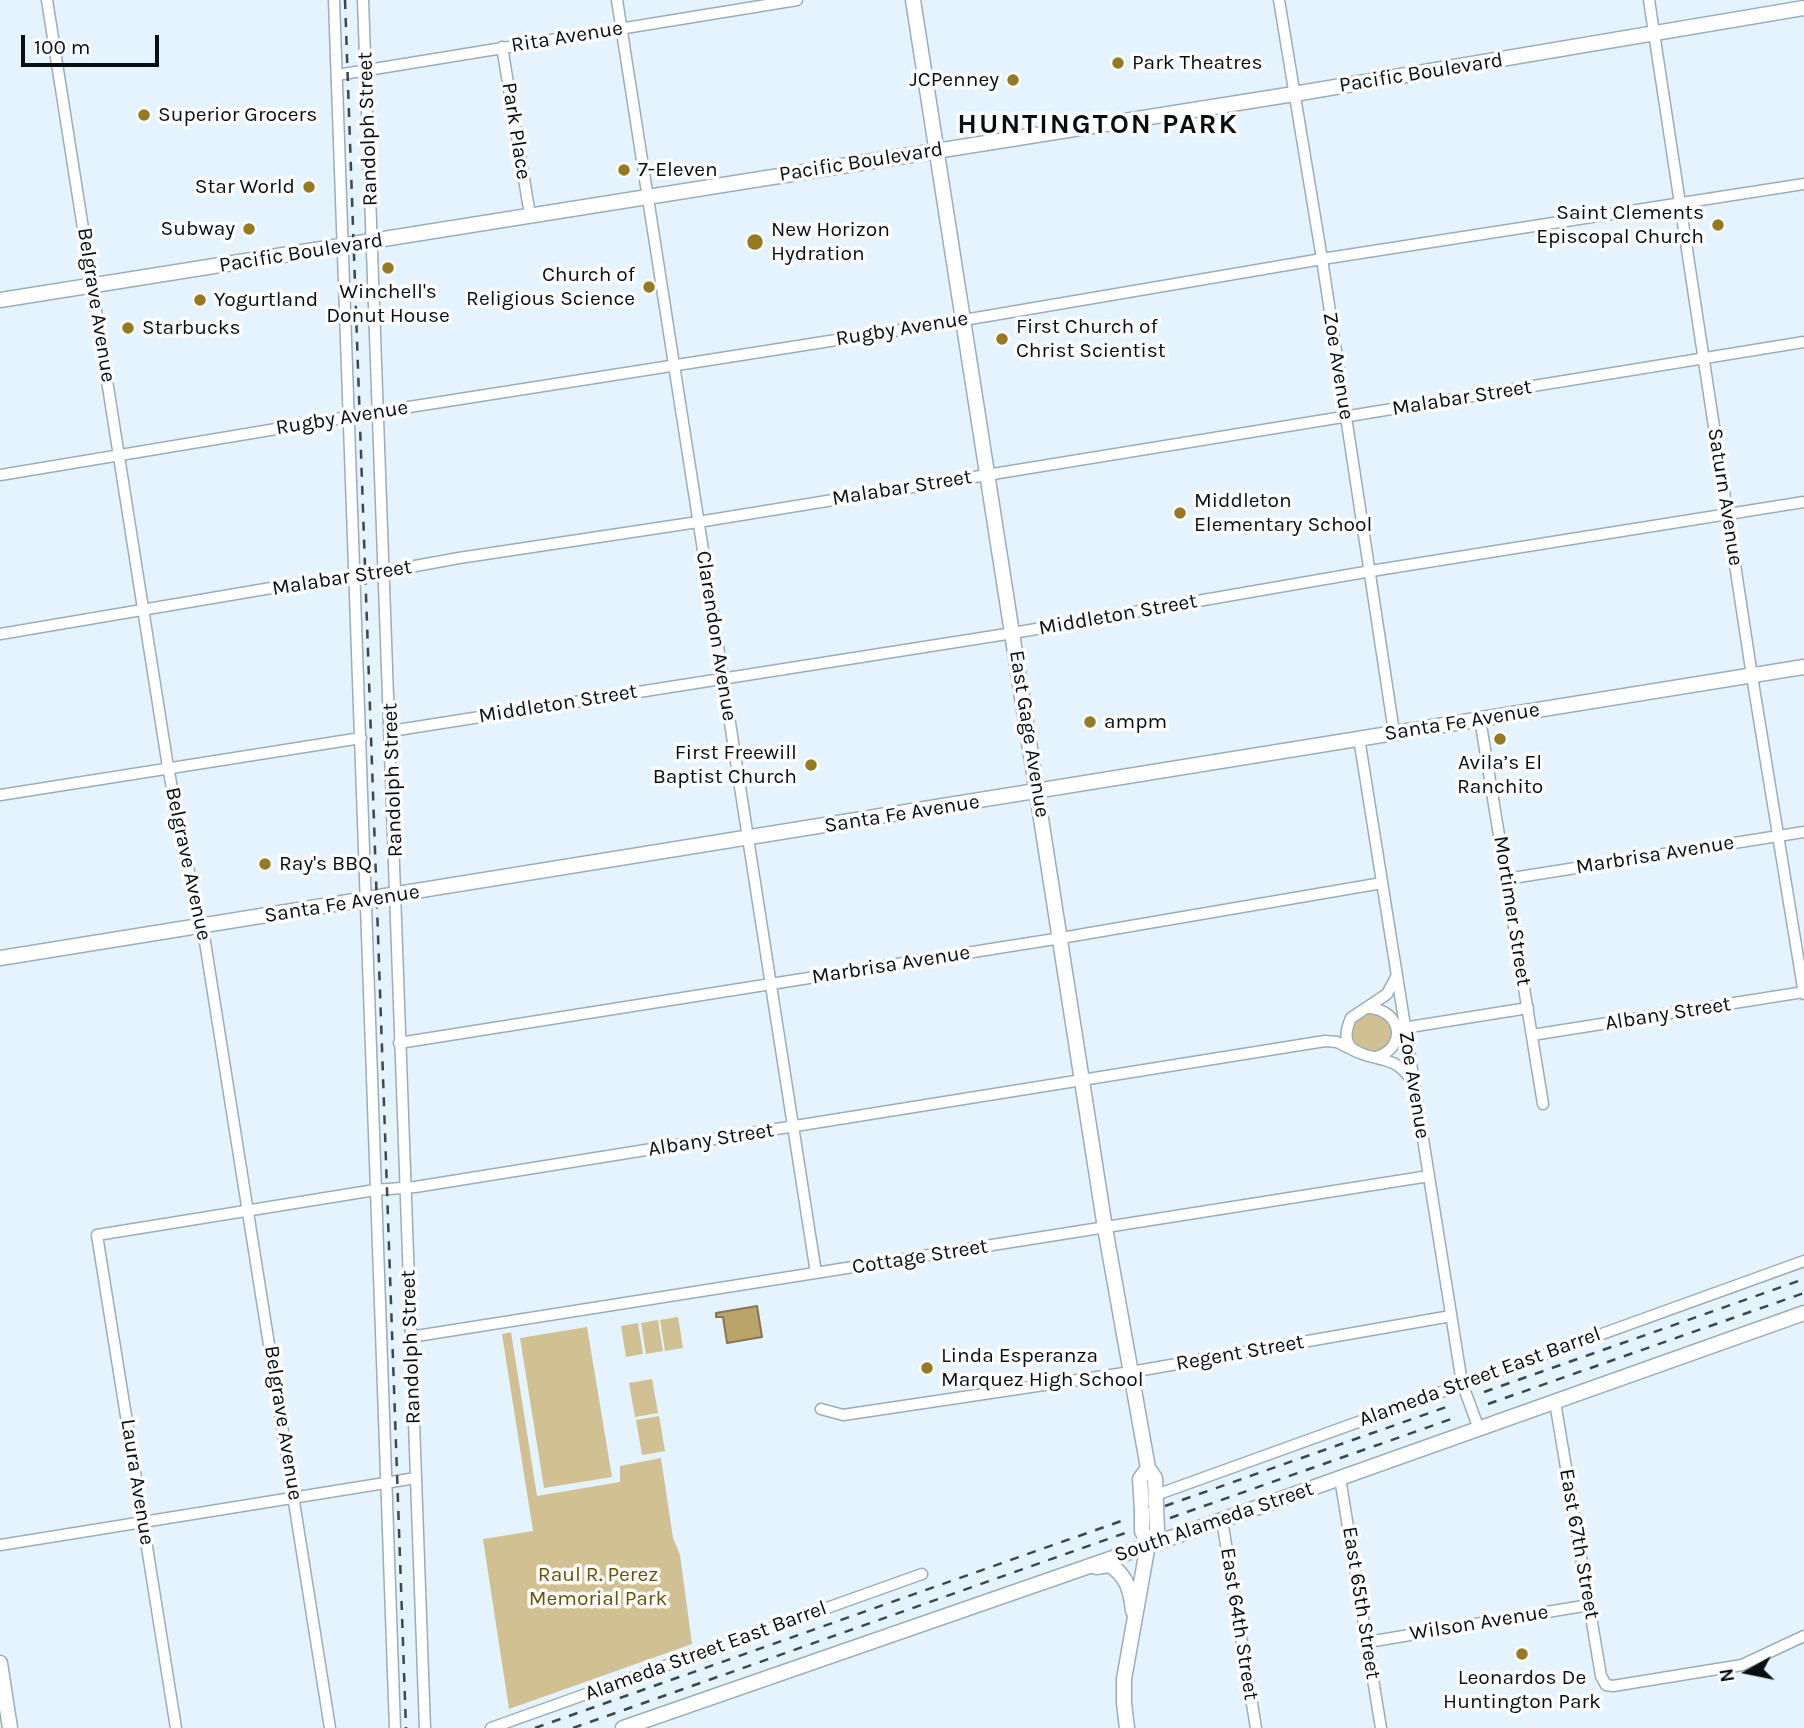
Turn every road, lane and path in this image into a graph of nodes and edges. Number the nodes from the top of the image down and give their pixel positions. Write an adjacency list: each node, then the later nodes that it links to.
1 (47, 0): 24 (street, Belgrave Avenue)
2 (334, 0): 14 (street, Randolph Street)
3 (363, 0): 13 (street, Randolph Street)
4 (617, 0): 10 (street, Clarendon Avenue)
5 (797, 0): 10 (street, Rita Avenue)
6 (913, 0): 16 (main road, East Gage Avenue)
7 (1279, 0): 15 (street, Zoe Avenue)
8 (1648, 0): 11 (street, Saturn Avenue)
9 (1804, 8): 11 (main road, Pacific Boulevard)
10 (621, 28): 12 (street, Rita Avenue); 18 (street, Clarendon Avenue)
11 (1654, 34): 15 (main road, Pacific Boulevard); 19 (street, Saturn Avenue)
12 (502, 47): 13 (street, Rita Avenue); 20 (street, Park Place)
13 (366, 70): 14 (street, Rita Avenue); 21 (street, Randolph Street)
14 (337, 75): 22 (street, Randolph Street)
15 (1294, 94): 16 (main road, Pacific Boulevard); 23 (street, Zoe Avenue)
16 (937, 150): 18 (main road, Pacific Boulevard); 26 (main road, East Gage Avenue)
17 (1804, 184): 19 (street, Rugby Avenue)
18 (647, 196): 20 (main road, Pacific Boulevard); 29 (street, Clarendon Avenue)
19 (1680, 204): 23 (street, Rugby Avenue); 28 (street, Saturn Avenue)
20 (530, 215): 21 (main road, Pacific Boulevard)
21 (373, 242): 22 (main road, Pacific Boulevard); 30 (street, Randolph Street)
22 (343, 246): 24 (main road, Pacific Boulevard); 32 (street, Randolph Street)
23 (1322, 259): 26 (street, Rugby Avenue); 31 (street, Zoe Avenue)
24 (93, 286): 25 (main road, Pacific Boulevard); 33 (street, Belgrave Avenue)
25 (0, 300)
26 (964, 320): 29 (street, Rugby Avenue); 34 (main road, East Gage Avenue)
27 (1804, 342): 28 (street, Malabar Street)
28 (1703, 358): 31 (street, Malabar Street); 37 (street, Saturn Avenue)
29 (673, 365): 30 (street, Rugby Avenue); 38 (street, Clarendon Avenue)
30 (379, 412): 32 (street, Rugby Avenue); 40 (street, Randolph Street)
31 (1346, 416): 34 (street, Malabar Street); 39 (street, Zoe Avenue)
32 (348, 417): 33 (street, Rugby Avenue); 41 (street, Randolph Street)
33 (119, 455): 35 (street, Rugby Avenue); 42 (street, Belgrave Avenue)
34 (988, 473): 38 (street, Malabar Street); 43 (main road, East Gage Avenue)
35 (0, 475)
36 (1804, 502): 37 (street, Middleton Street)
37 (1728, 516): 39 (street, Middleton Street); 46 (street, Saturn Avenue)
38 (698, 522): 40 (street, Malabar Street); 47 (street, Clarendon Avenue)
39 (1371, 571): 43 (street, Middleton Street); 50 (street, Zoe Avenue)
40 (385, 572): 41 (street, Malabar Street); 49 (street, Randolph Street)
41 (353, 578): 42 (street, Malabar Street); 51 (street, Randolph Street)
42 (143, 612): 44 (street, Malabar Street); 53 (street, Belgrave Avenue)
43 (1013, 633): 47 (street, Middleton Street); 54 (main road, East Gage Avenue)
44 (0, 635)
45 (1804, 667): 46 (main road, Santa Fe Avenue)
46 (1752, 676): 48 (main road, Santa Fe Avenue); 57 (street, Saturn Avenue)
47 (723, 678): 49 (street, Middleton Street); 58 (street, Clarendon Avenue)
48 (1480, 719): 50 (main road, Santa Fe Avenue); 59 (street, Mortimer Street)
49 (391, 731): 61 (street, Randolph Street)
50 (1394, 732): 52 (main road, Santa Fe Avenue)
51 (361, 738): 53 (street); 62 (street, Randolph Street)
52 (1359, 738): 54 (main road, Santa Fe Avenue); 60 (street, Zoe Avenue)
53 (167, 767): 55 (street); 63 (street, Belgrave Avenue)
54 (1038, 791): 58 (main road, Santa Fe Avenue); 64 (main road, East Gage Avenue)
55 (0, 795)
56 (1804, 832): 57 (street, Marbrisa Avenue)
57 (1780, 836): 59 (street, Marbrisa Avenue); 68 (street, Saturn Avenue)
58 (748, 838): 61 (main road, Santa Fe Avenue); 67 (street, Clarendon Avenue)
59 (1506, 879): 70 (street, Mortimer Street)
60 (1382, 883): 64 (street, Marbrisa Avenue); 66 (street, Zoe Avenue)
61 (397, 895): 62 (main road, Santa Fe Avenue); 75 (street, Randolph Street)
62 (365, 899): 63 (main road, Santa Fe Avenue); 84 (street, Randolph Street)
63 (201, 927): 65 (main road, Santa Fe Avenue); 85 (street, Belgrave Avenue)
64 (1060, 938): 67 (street, Marbrisa Avenue); 78 (main road, East Gage Avenue)
65 (0, 958)
66 (1397, 975): 69 (street); 72 (street, Zoe Avenue)
67 (771, 984): 75 (street, Marbrisa Avenue); 81 (street, Clarendon Avenue)
68 (1804, 993): 73 (street, Albany Street)
69 (1369, 1007): 71 (street); 72 (street)
70 (1528, 1008): 72 (street); 73 (street, Mortimer Street)
71 (1352, 1018): 74 (street); 76 (street)
72 (1401, 1028): 77 (street); 79 (street, Zoe Avenue)
73 (1532, 1035): 80 (street, Mortimer Street)
74 (1325, 1041): 76 (street, Albany Street); 78 (street, Albany Street)
75 (399, 1043): 83 (street, Randolph Street)
76 (1357, 1052): 77 (street, Albany Street)
77 (1376, 1057): 79 (street, Albany Street)
78 (1083, 1080): 81 (street, Albany Street); 86 (main road, East Gage Avenue)
79 (1414, 1082): 82 (street, Zoe Avenue)
80 (1543, 1104)
81 (793, 1126): 83 (street, Albany Street); 89 (street, Clarendon Avenue)
82 (1429, 1176): 86 (street, Cottage Street); 91 (street, Zoe Avenue)
83 (404, 1189): 84 (street, Albany Street); 92 (street, Randolph Street)
84 (375, 1190): 85 (street, Albany Street); 101 (street, Randolph Street)
85 (249, 1210): 87 (street, Albany Street); 102 (street, Belgrave Avenue)
86 (1105, 1227): 89 (street, Cottage Street); 93 (main road, East Gage Avenue)
87 (97, 1235): 105 (street, Laura Avenue)
88 (1804, 1261): 94 (street, Alameda Street East Barrel)
89 (816, 1273): 92 (street, Cottage Street)
90 (1804, 1313): 95 (main road, South Alameda Street)
91 (1451, 1316): 93 (street, Regent Street); 94 (street, Zoe Avenue)
92 (410, 1337): 99 (street, Randolph Street)
93 (1131, 1372): 96 (street, Regent Street); 98 (main road, East Gage Avenue)
94 (1462, 1383): 97 (street, Zoe Avenue); 103 (street, Alameda Street East Barrel)
95 (1555, 1402): 97 (main road, South Alameda Street); 110 (street, East 67th Street)
96 (821, 1409)
97 (1479, 1429): 100 (main road, South Alameda Street)
98 (1148, 1468): 103 (main road, East Gage Avenue); 106 (main road, East Gage Avenue, bridge)
99 (416, 1478): 101 (street); 119 (street, Randolph Street)
100 (1340, 1478): 104 (main road, South Alameda Street); 113 (street, East 65th Street)
101 (386, 1483): 102 (street); 118 (street, Randolph Street)
102 (295, 1498): 105 (street); 117 (street, Belgrave Avenue)
103 (1156, 1500): 106 (main road, East Gage Avenue, bridge)
104 (1222, 1520): 106 (main road, South Alameda Street); 123 (street, East 64th Street)
105 (143, 1522): 107 (street); 116 (street, Laura Avenue)
106 (1150, 1537): 108 (main road, South Alameda Street); 111 (main road, East Gage Avenue)
107 (0, 1545)
108 (1081, 1568): 111 (main road); 121 (main road, South Alameda Street)
109 (922, 1574): 120 (street, Alameda Street East Barrel)
110 (1590, 1605): 112 (street, East 67th Street); 113 (street, Wilson Avenue)
111 (1134, 1622): 122 (main road, East Gage Avenue)
112 (1804, 1636)
113 (1368, 1642): 124 (street, East 65th Street)
114 (0, 1663): 115 (main road)
115 (10, 1728)
116 (176, 1728)
117 (330, 1728)
118 (395, 1728)
119 (425, 1728)
120 (491, 1728)
121 (623, 1728)
122 (1127, 1728)
123 (1256, 1728)
124 (1381, 1728)

